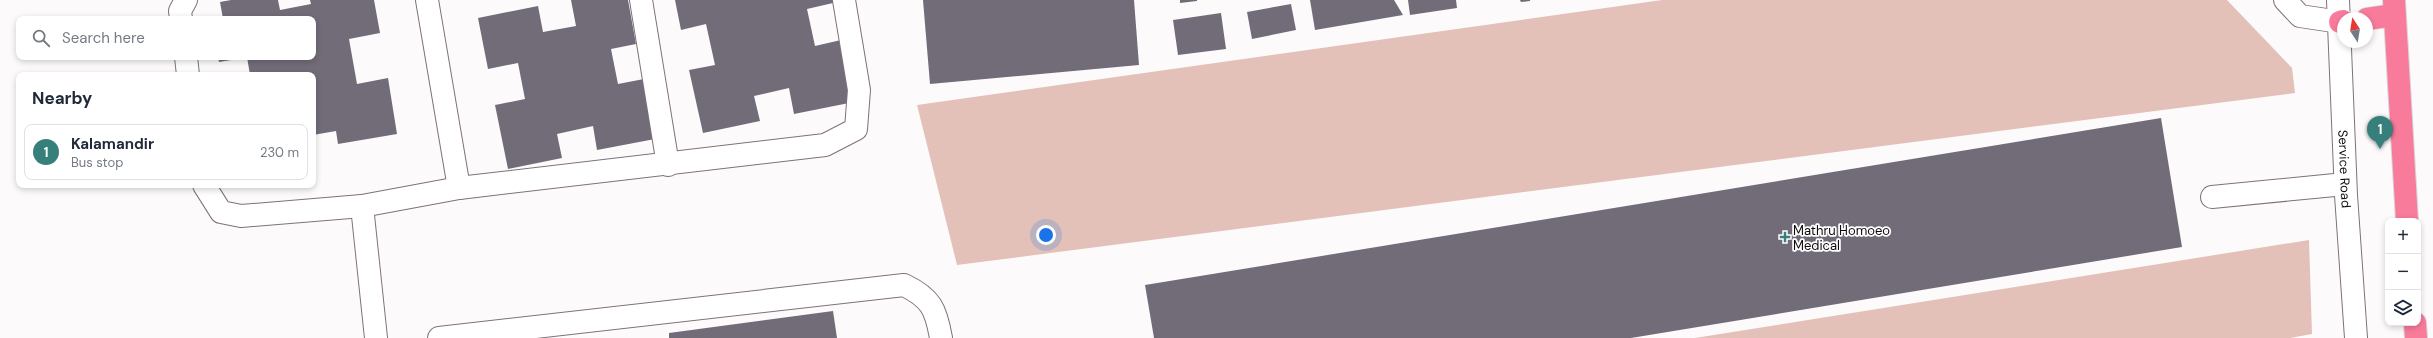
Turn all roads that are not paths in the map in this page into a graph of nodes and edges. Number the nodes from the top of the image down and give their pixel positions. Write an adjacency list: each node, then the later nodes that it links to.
1 (186, 0): 9 (street)
2 (427, 0): 18 (street)
3 (641, 0): 15 (street)
4 (844, 0): 15 (street)
5 (2285, 0): 11 (street)
6 (2338, 0): 8 (street, Service Road)
7 (2394, 8): 10 (highway); 21 (highway)
8 (2340, 12)
9 (181, 16)
10 (2373, 16)
11 (2337, 21)
12 (2342, 48): 16 (street, Service Road)
13 (186, 60): 14 (street)
14 (188, 72)
15 (668, 165): 18 (street)
16 (2345, 184): 19 (street); 26 (street, Service Road)
17 (206, 188): 20 (street)
18 (459, 188): 20 (street)
19 (2212, 197)
20 (362, 206): 23 (street)
21 (2407, 218)
22 (2415, 326): 27 (highway)
23 (376, 338)
24 (439, 338): 25 (street)
25 (941, 338)
26 (2356, 338)
27 (2416, 338)

